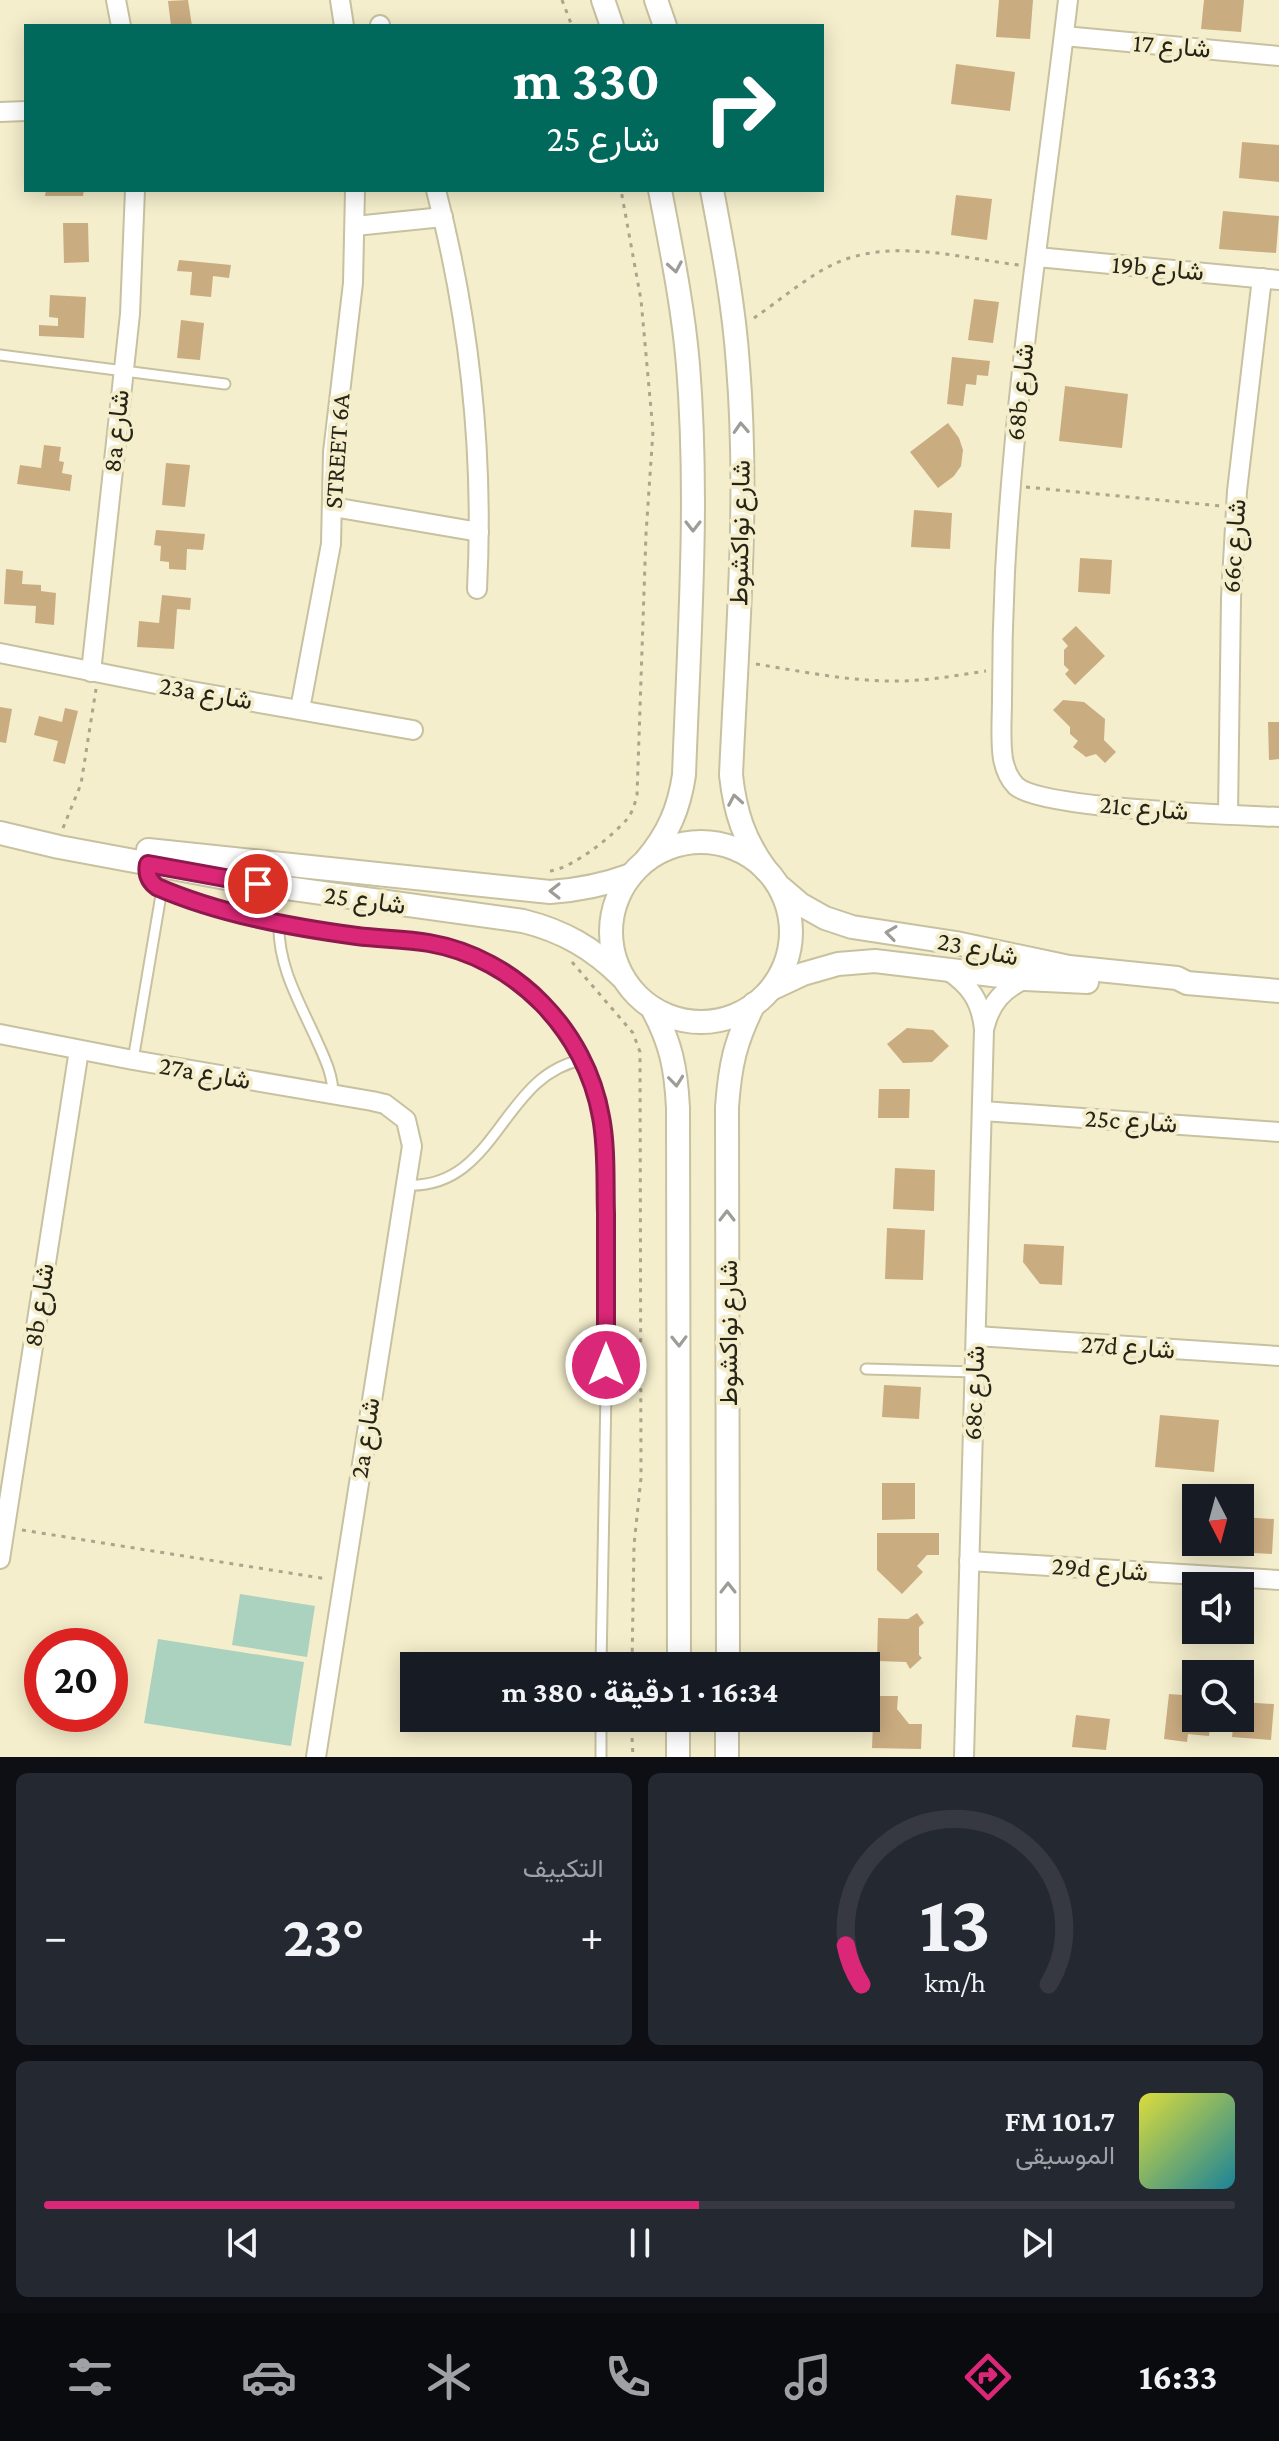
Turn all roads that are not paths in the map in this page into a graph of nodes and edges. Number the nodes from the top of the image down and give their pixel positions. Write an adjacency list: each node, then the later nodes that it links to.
1 (116, 0): 6 (street)
2 (340, 0): 7 (street)
3 (603, 0): 8 (street)
4 (656, 0): 9 (street)
5 (1068, 0): 10 (street, 68b شارع)
6 (121, 24)
7 (344, 24)
8 (611, 24)
9 (664, 24)
10 (1064, 36): 11 (street, شارع 17); 21 (street, 68b شارع)
11 (1279, 56)
12 (24, 111): 13 (street)
13 (0, 112)
14 (135, 192): 24 (street, 8a شارع)
15 (355, 192): 20 (street, STREET 6A)
16 (437, 192): 19 (street)
17 (660, 192): 39 (street, شارع نواكشوط, one-way to 39)
18 (712, 192): 40 (street, شارع نواكشوط, one-way to 18)
19 (443, 217): 20 (street); 27 (street)
20 (355, 226): 26 (street, STREET 6A)
21 (1037, 262): 22 (street, 19b شارع); 33 (street, 68b شارع)
22 (1271, 279): 34 (street, 66c شارع)
23 (0, 355): 24 (lane)
24 (122, 370): 25 (lane); 30 (street, 8a شارع)
25 (225, 384)
26 (333, 507): 27 (street); 31 (street, STREET 6A)
27 (479, 532): 28 (street)
28 (477, 589)
29 (0, 653): 30 (street, 23a شارع)
30 (91, 672): 31 (street, 23a شارع)
31 (300, 709): 32 (street, 23a شارع)
32 (413, 730)
33 (1013, 783): 34 (street, 21c شارع)
34 (1228, 814): 35 (street, 21c شارع)
35 (1279, 817)
36 (0, 825): 39 (street, شارع 25, one-way to 36)
37 (0, 833): 38 (street, شارع 25)
38 (148, 864): 41 (lane); 44 (street, شارع 25)
39 (638, 868): 40 (street); 44 (street)
40 (772, 878): 46 (street, شارع 23, one-way to 40); 48 (street)
41 (162, 889): 42 (lane); 53 (lane)
42 (279, 922): 54 (lane); 55 (lane)
43 (947, 970): 45 (street, شارع 23); 48 (street, شارع 23); 50 (street, 68c شارع)
44 (622, 977): 49 (street)
45 (1025, 979): 46 (street, شارع 23); 50 (street, 68c شارع)
46 (1187, 983): 47 (street, شارع 23)
47 (1279, 991)
48 (762, 997): 49 (street); 69 (street, شارع نواكشوط, one-way to 48)
49 (652, 1008): 68 (street, شارع نواكشوط, one-way to 68)
50 (984, 1029): 56 (street, 68c شارع)
51 (0, 1034): 52 (street, 27a شارع)
52 (79, 1050): 53 (street, 27a شارع); 64 (street, 8b شارع)
53 (133, 1060): 55 (street, 27a شارع)
54 (582, 1060): 59 (lane); 67 (lane)
55 (333, 1095): 57 (street, 27a شارع)
56 (983, 1111): 58 (street, 25c شارع); 60 (street, 68c شارع)
57 (406, 1120): 59 (street, 2a شارع)
58 (1279, 1132)
59 (406, 1185): 73 (street, 2a شارع)
60 (976, 1336): 61 (street, 27d شارع); 63 (street, 68c شارع)
61 (1279, 1356)
62 (866, 1369): 63 (lane)
63 (975, 1372): 65 (street, 68c شارع)
64 (0, 1559)
65 (969, 1561): 66 (street, 29d شارع); 77 (street, 68c شارع)
66 (1279, 1580)
67 (601, 1652)
68 (679, 1652)
69 (728, 1652)
70 (601, 1732): 74 (lane)
71 (678, 1732): 75 (street)
72 (727, 1732): 76 (street)
73 (316, 1757)
74 (601, 1757)
75 (678, 1757)
76 (727, 1757)
77 (964, 1757)

